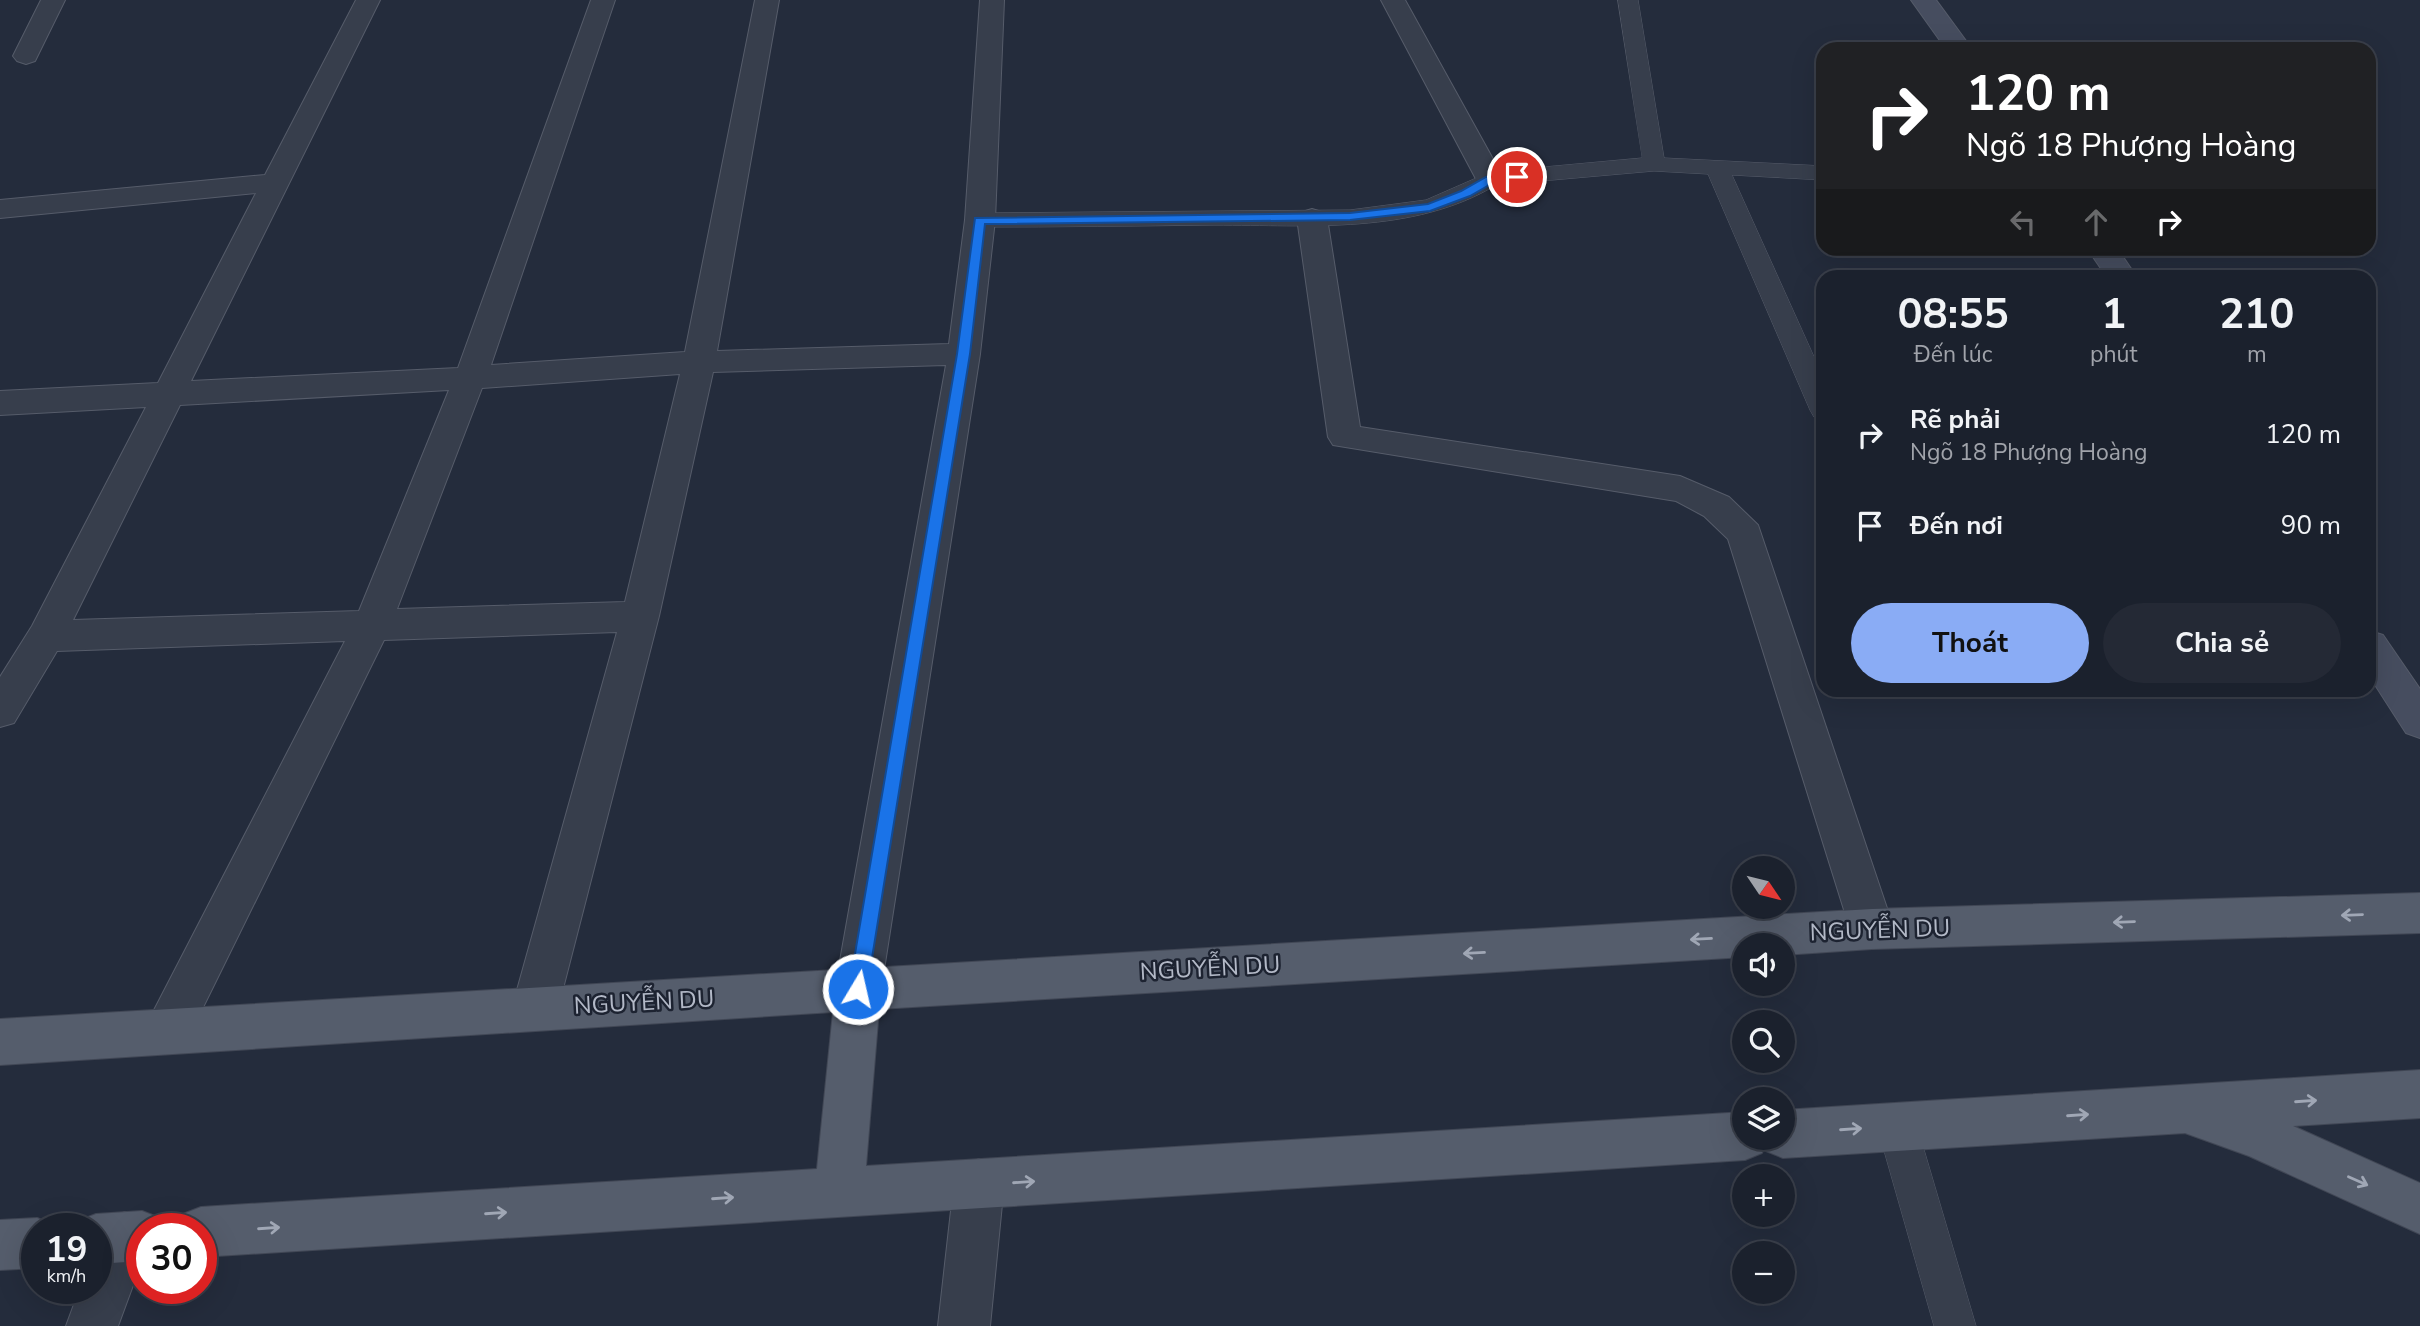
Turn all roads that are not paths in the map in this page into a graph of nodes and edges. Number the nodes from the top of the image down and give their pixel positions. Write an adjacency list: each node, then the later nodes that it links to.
1 (53, 0): 10 (street)
2 (368, 0): 15 (street)
3 (603, 0): 21 (street)
4 (767, 0): 20 (street)
5 (992, 0): 18 (street)
6 (1393, 0): 14 (street)
7 (1628, 0): 11 (lane)
8 (1923, 0): 9 (street)
9 (1954, 42)
10 (26, 56)
11 (1654, 164): 12 (lane); 14 (lane)
12 (1717, 167): 13 (lane); 23 (lane)
13 (1816, 173)
14 (1490, 179): 17 (lane)
15 (276, 183): 16 (street); 22 (street)
16 (0, 209)
17 (1312, 218): 18 (lane); 32 (street)
18 (980, 220): 19 (street)
19 (964, 354): 20 (street); 33 (street)
20 (699, 362): 21 (street); 25 (street)
21 (470, 378): 22 (street); 26 (street)
22 (171, 392): 24 (street); 27 (street)
23 (1816, 392)
24 (0, 402)
25 (640, 616): 26 (street); 34 (street)
26 (372, 627): 27 (street); 35 (street)
27 (46, 636): 29 (street)
28 (2376, 655): 30 (street)
29 (0, 711)
30 (2420, 721)
31 (2420, 912): 32 (main road, NGUYỄN DU, one-way to 32)
32 (1872, 929): 33 (main road, NGUYỄN DU, one-way to 33)
33 (858, 989): 34 (main road, NGUYỄN DU); 43 (main road)
34 (535, 1008): 35 (main road, NGUYỄN DU)
35 (168, 1030): 36 (main road, NGUYỄN DU)
36 (0, 1042)
37 (2420, 1094): 38 (main road, one-way to 37)
38 (2182, 1109): 39 (main road, one-way to 38); 44 (main road, one-way to 44)
39 (1897, 1126): 40 (main road, one-way to 39); 51 (lane)
40 (1795, 1133)
41 (1732, 1137): 42 (main road, one-way to 41)
42 (979, 1184): 43 (main road); 50 (street)
43 (839, 1191): 45 (main road, one-way to 43)
44 (2420, 1209)
45 (217, 1231)
46 (121, 1237): 49 (street)
47 (21, 1244): 48 (main road)
48 (0, 1245)
49 (92, 1326)
50 (964, 1326)
51 (1955, 1326)

